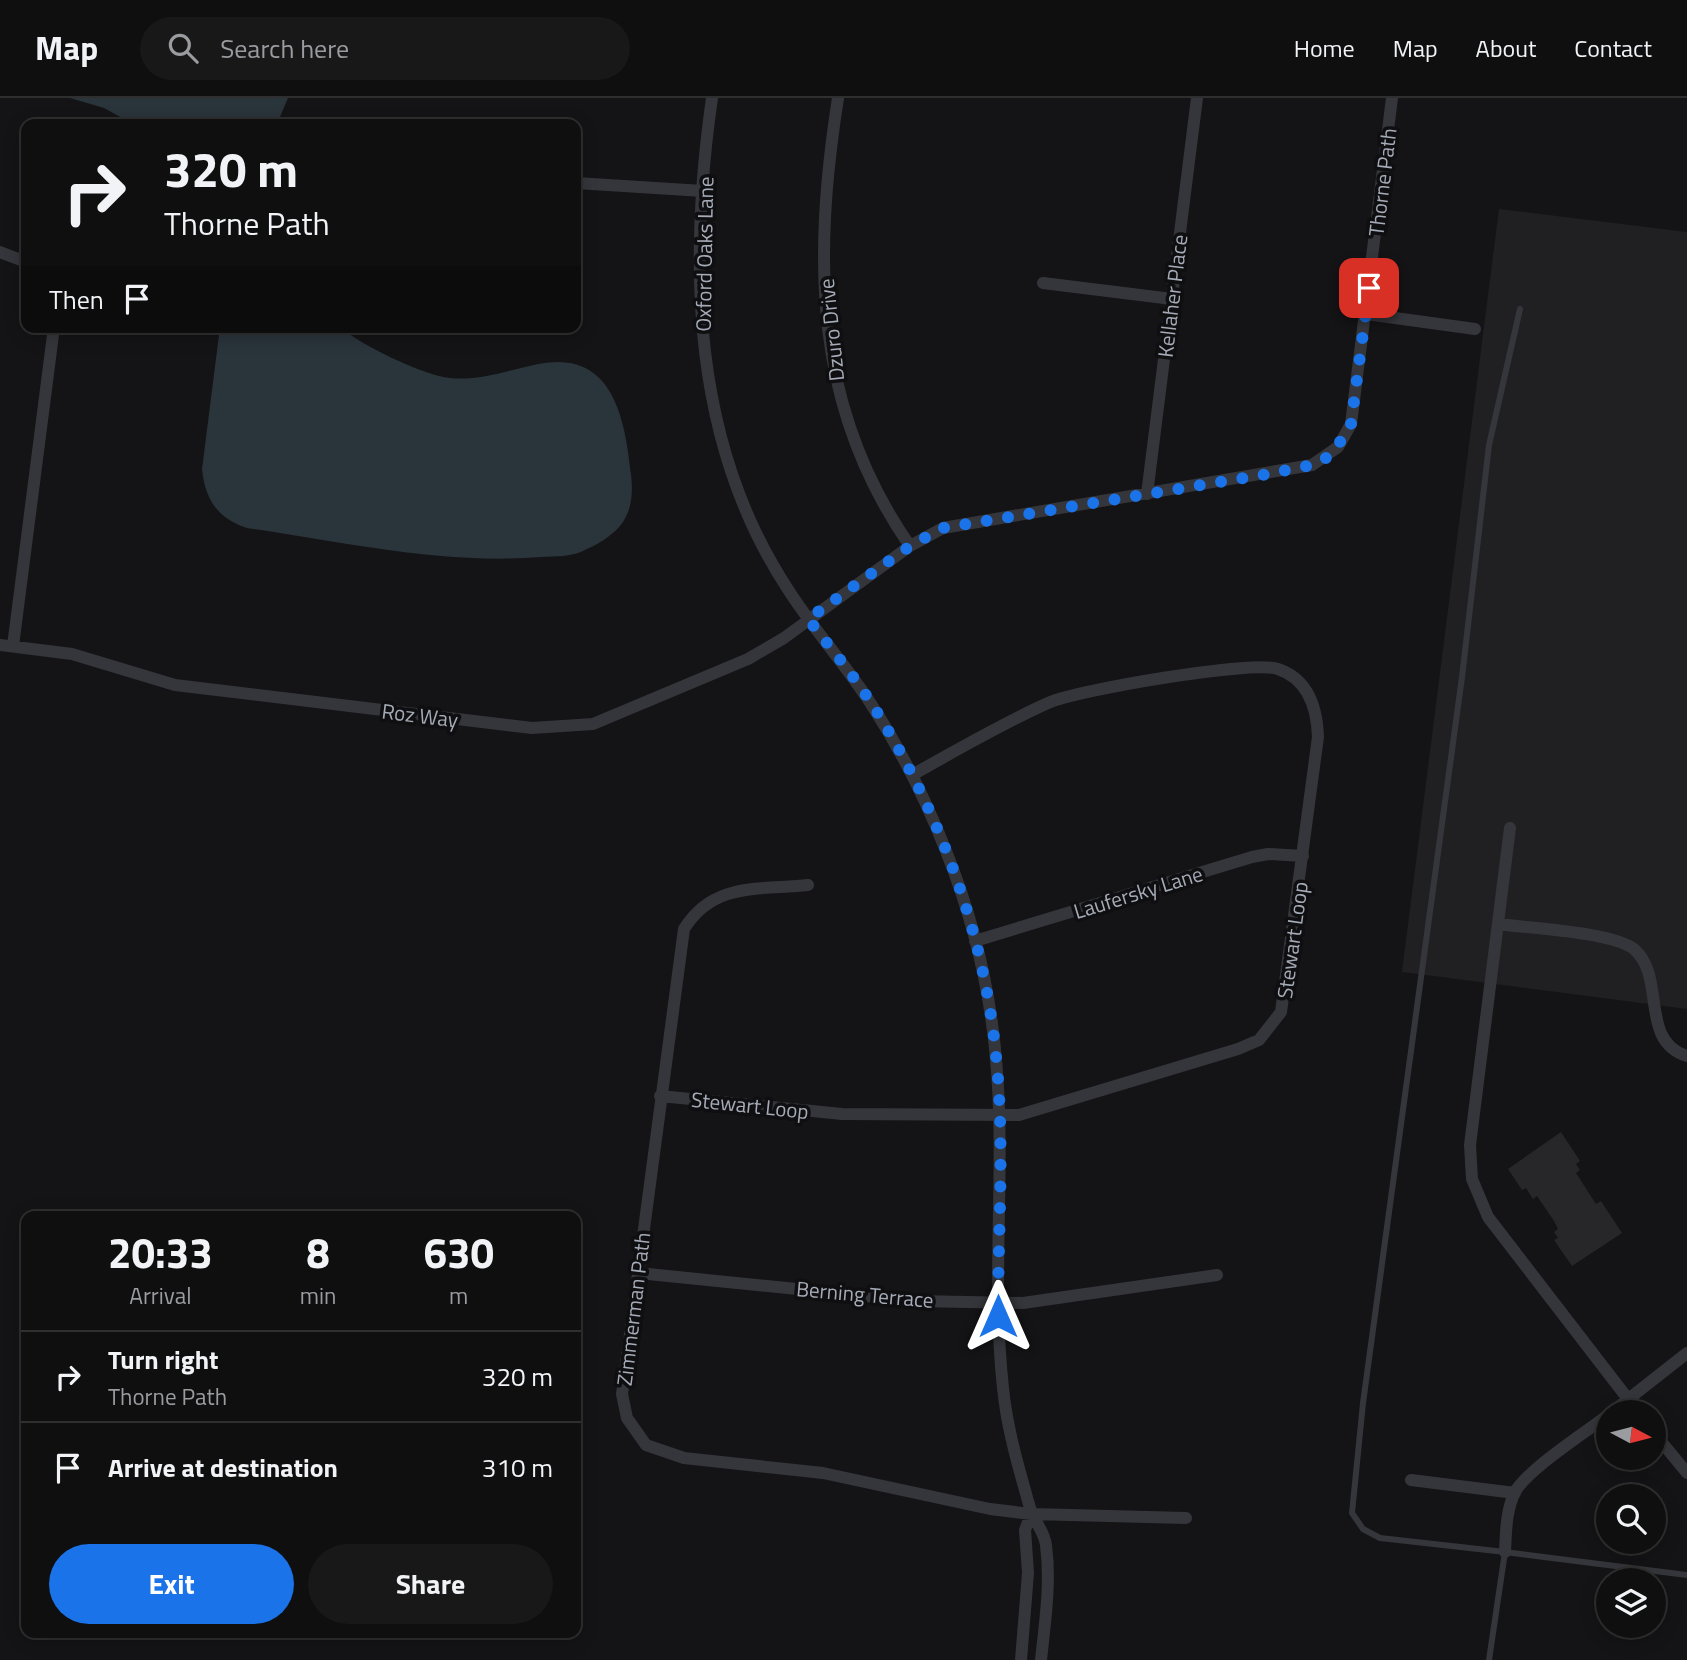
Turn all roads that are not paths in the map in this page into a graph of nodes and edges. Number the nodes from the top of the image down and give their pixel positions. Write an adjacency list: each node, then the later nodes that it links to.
1 (712, 98): 6 (street, Oxford Oaks Lane)
2 (838, 98): 16 (street, Dzuro Drive)
3 (1197, 98): 10 (street, Kellaher Place)
4 (1392, 98): 12 (street, Thorne Path)
5 (581, 183): 6 (street)
6 (703, 191): 17 (street, Oxford Oaks Lane)
7 (0, 252): 8 (street)
8 (21, 259)
9 (1043, 283): 10 (street)
10 (1172, 299): 15 (street, Kellaher Place)
11 (1520, 309): 40 (lane)
12 (1366, 314): 13 (street); 15 (street, Thorne Path)
13 (1475, 329)
14 (53, 333): 18 (street, Roz Way)
15 (1147, 494): 16 (street, Thorne Path)
16 (910, 546): 17 (street, Thorne Path)
17 (808, 619): 18 (street, Roz Way); 19 (street, Oxford Oaks Lane)
18 (7, 646)
19 (912, 775): 21 (street, Stewart Loop); 24 (street, Oxford Oaks Lane)
20 (1510, 828): 23 (street)
21 (1303, 856): 24 (street, Laufersky Lane); 27 (street, Stewart Loop)
22 (808, 884): 26 (street, Zimmerman Path)
23 (1497, 924): 25 (street); 32 (street)
24 (975, 940): 27 (street, Oxford Oaks Lane)
25 (1687, 1056)
26 (660, 1096): 27 (street, Stewart Loop); 28 (street, Zimmerman Path)
27 (999, 1115): 30 (street, Oxford Oaks Lane)
28 (638, 1273): 30 (street, Berning Terrace); 38 (street, Zimmerman Path)
29 (1217, 1275): 30 (street, Berning Terrace)
30 (998, 1302): 38 (street, Oxford Oaks Lane)
31 (1687, 1353): 32 (street)
32 (1628, 1399)
33 (1596, 1425): 37 (street)
34 (1666, 1448): 35 (street)
35 (1687, 1473)
36 (1411, 1480): 37 (street)
37 (1515, 1493): 40 (street)
38 (1031, 1514): 39 (street, Zimmerman Path); 42 (street, Oxford Oaks Lane); 43 (street, Oxford Oaks Lane)
39 (1186, 1518)
40 (1505, 1552): 41 (lane); 44 (lane)
41 (1687, 1575)
42 (1022, 1657): 43 (street)
43 (1042, 1657)
44 (1489, 1660)

